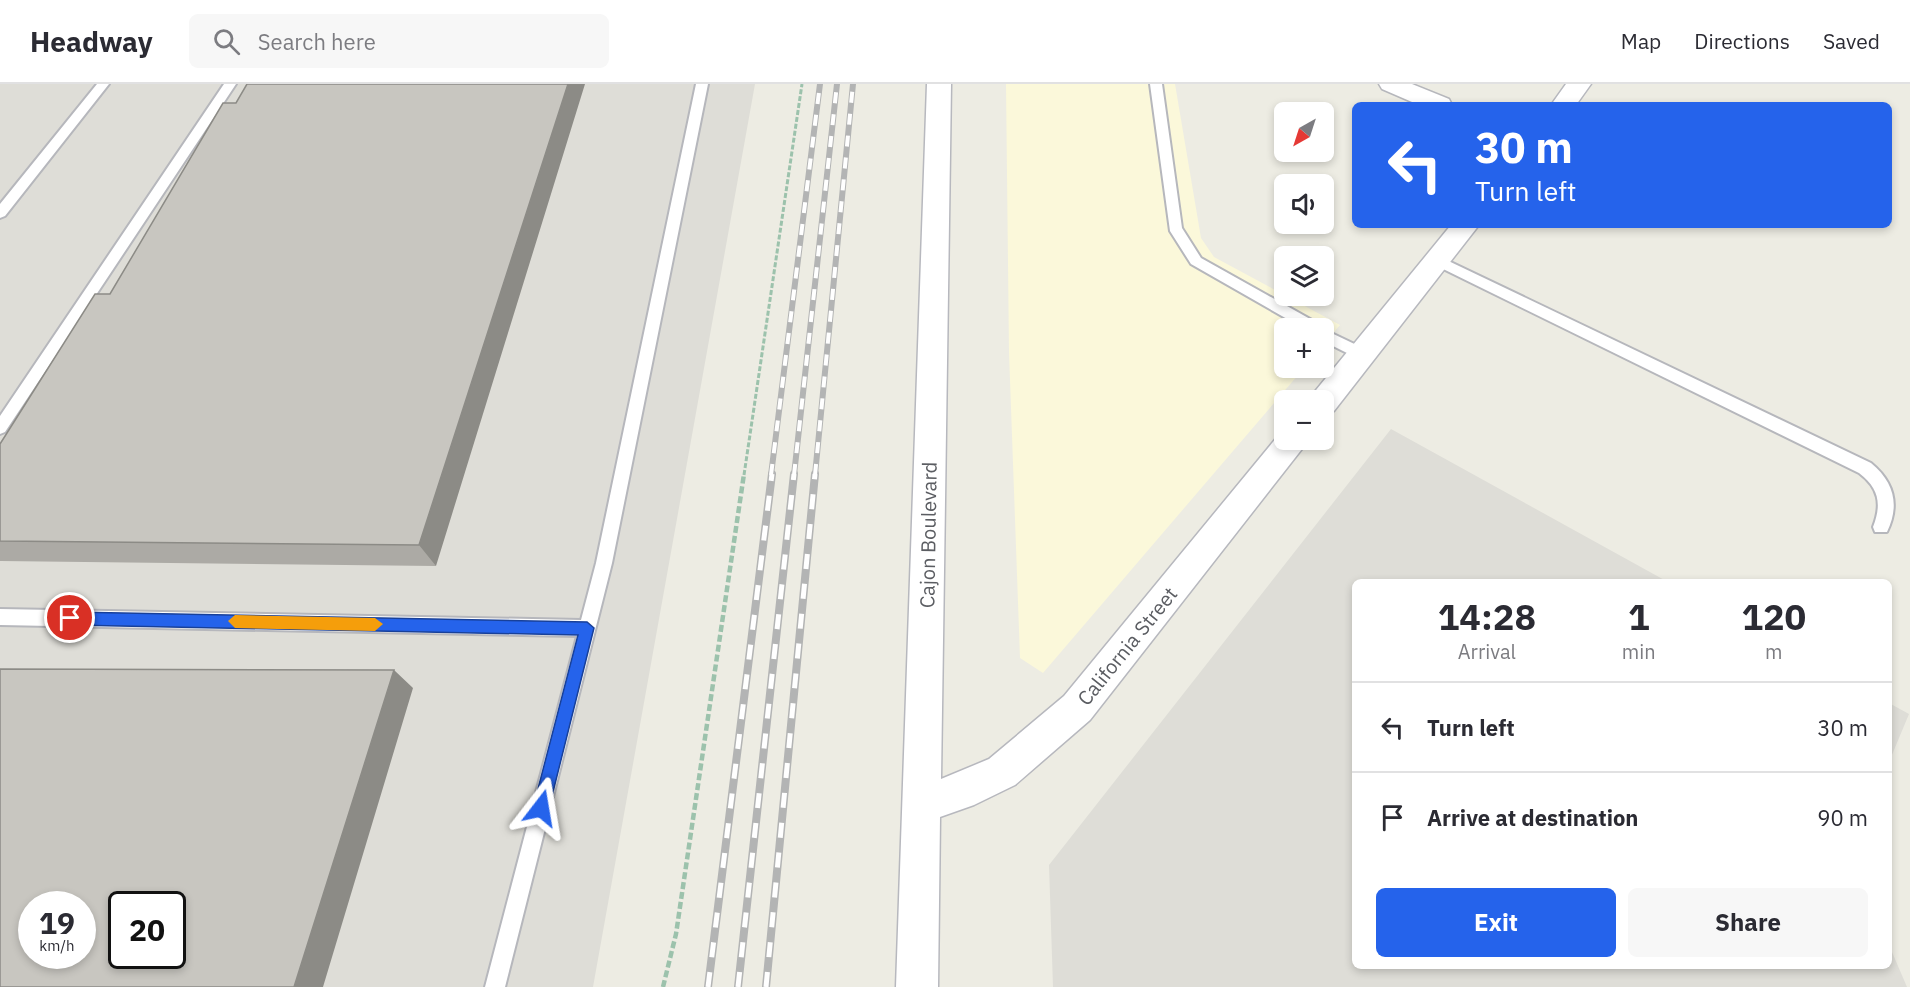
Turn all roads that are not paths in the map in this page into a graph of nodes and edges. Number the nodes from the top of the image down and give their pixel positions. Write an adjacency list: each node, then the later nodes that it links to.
1 (103, 84): 10 (lane)
2 (230, 84): 17 (lane)
3 (702, 84): 21 (lane)
4 (939, 84): 22 (main road, Cajon Boulevard)
5 (1156, 84): 13 (lane)
6 (1391, 84): 8 (main road)
7 (1580, 84): 9 (main road)
8 (1433, 102)
9 (1565, 102)
10 (0, 213)
11 (1464, 228): 12 (main road)
12 (1438, 261): 15 (main road); 19 (lane)
13 (1296, 318)
14 (1334, 340): 15 (lane)
15 (1362, 354): 16 (main road)
16 (1333, 390)
17 (0, 428)
18 (1285, 450): 22 (main road, California Street)
19 (1881, 527)
20 (0, 617): 21 (lane)
21 (587, 628): 23 (lane)
22 (921, 804): 24 (main road, Cajon Boulevard)
23 (495, 987)
24 (917, 987)

